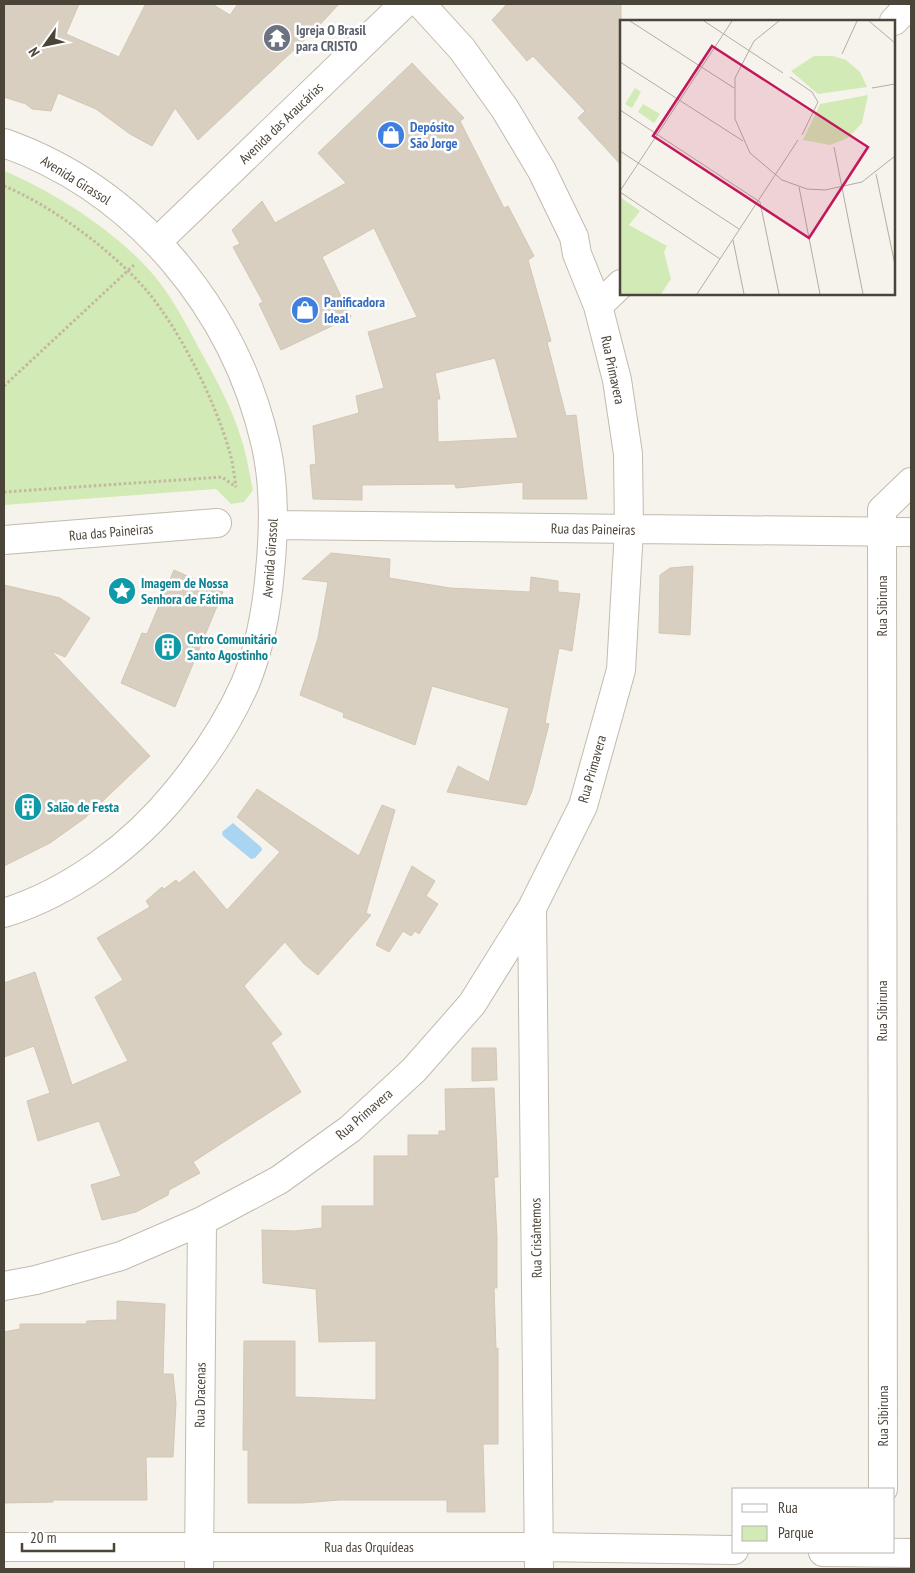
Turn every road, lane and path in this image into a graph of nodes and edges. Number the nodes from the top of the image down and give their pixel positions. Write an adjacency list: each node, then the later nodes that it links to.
1 (404, 4): 7 (street, Avenida das Araucárias)
2 (421, 4): 10 (street, Rua Primavera)
3 (911, 4): 4 (street)
4 (895, 20)
5 (4, 143): 7 (street, Avenida Girassol)
6 (4, 186): 8 (path)
7 (158, 241): 8 (path); 15 (street, Avenida Girassol)
8 (127, 272): 11 (path); 13 (path)
9 (620, 285): 10 (street)
10 (598, 306): 16 (street, Rua Primavera)
11 (4, 386)
12 (911, 482): 17 (street, Rua Sibiruna)
13 (4, 492)
14 (217, 523): 19 (street, Rua das Paineiras)
15 (274, 525): 16 (street, Rua das Paineiras); 21 (street, Avenida Girassol)
16 (630, 529): 17 (street, Rua das Paineiras); 20 (street, Rua Primavera)
17 (882, 532): 18 (street, Rua das Paineiras); 24 (street, Rua Sibiruna)
18 (911, 532)
19 (4, 540)
20 (532, 908): 22 (street, Rua Primavera); 29 (street, Rua Crisântemos)
21 (4, 913)
22 (202, 1221): 23 (street, Rua Primavera); 31 (street, Rua Dracenas)
23 (4, 1286)
24 (883, 1488)
25 (4, 1547): 31 (street, Rua das Orquídeas)
26 (732, 1550): 29 (street, Rua das Orquídeas)
27 (833, 1553): 30 (street)
28 (911, 1553): 30 (street)
29 (539, 1558): 31 (street, Rua das Orquídeas)
30 (883, 1558)
31 (199, 1559)

